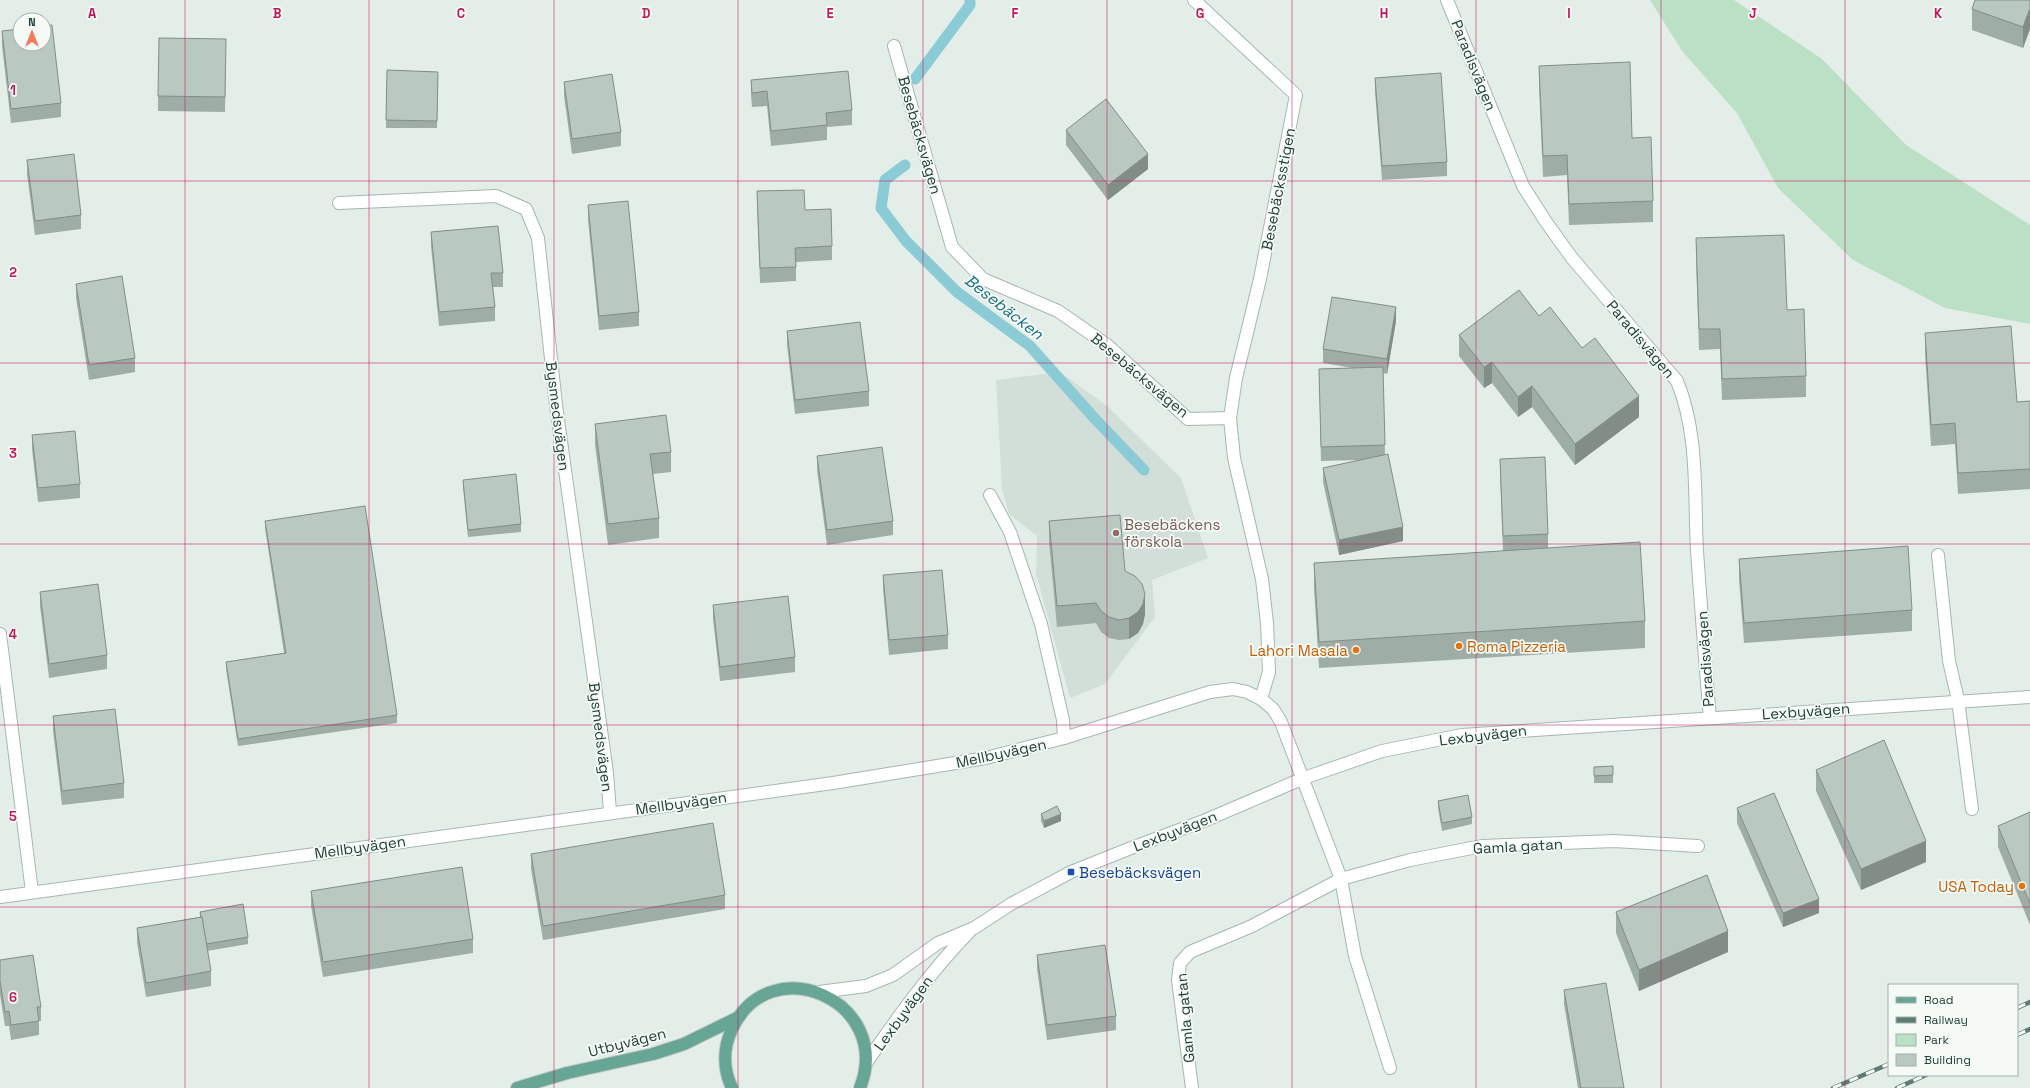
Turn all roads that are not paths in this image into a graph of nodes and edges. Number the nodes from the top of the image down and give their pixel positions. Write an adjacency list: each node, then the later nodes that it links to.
1 (1194, 0): 5 (street, Besebäcksstigen)
2 (1447, 0): 12 (street, Paradisvägen)
3 (894, 46): 5 (street, Besebäcksvägen)
4 (339, 203): 16 (street, Bysmedsvägen)
5 (1230, 418): 10 (street)
6 (990, 495): 13 (street)
7 (1938, 555): 11 (street)
8 (0, 634): 19 (street)
9 (2030, 696): 11 (street, Lexbyvägen)
10 (1261, 699): 13 (street, Mellbyvägen); 14 (street, Mellbyvägen)
11 (1958, 700): 12 (street, Lexbyvägen); 15 (street)
12 (1710, 718): 14 (street, Lexbyvägen)
13 (1064, 738): 16 (street, Mellbyvägen)
14 (1304, 778): 18 (street); 21 (street, Lexbyvägen)
15 (1972, 809)
16 (610, 812): 19 (street, Mellbyvägen)
17 (1698, 846): 18 (street, Gamla gatan)
18 (1341, 879): 25 (street); 29 (street, Gamla gatan)
19 (32, 892): 20 (street, Mellbyvägen)
20 (0, 897)
21 (974, 928): 22 (street, Lexbyvägen); 24 (street, Lexbyvägen)
22 (819, 992): 23 (main road); 24 (main road)
23 (740, 1017): 26 (main road, Utbyvägen); 27 (main road)
24 (866, 1063): 28 (main road)
25 (1390, 1068)
26 (517, 1088)
27 (732, 1088)
28 (860, 1088)
29 (1192, 1088)

